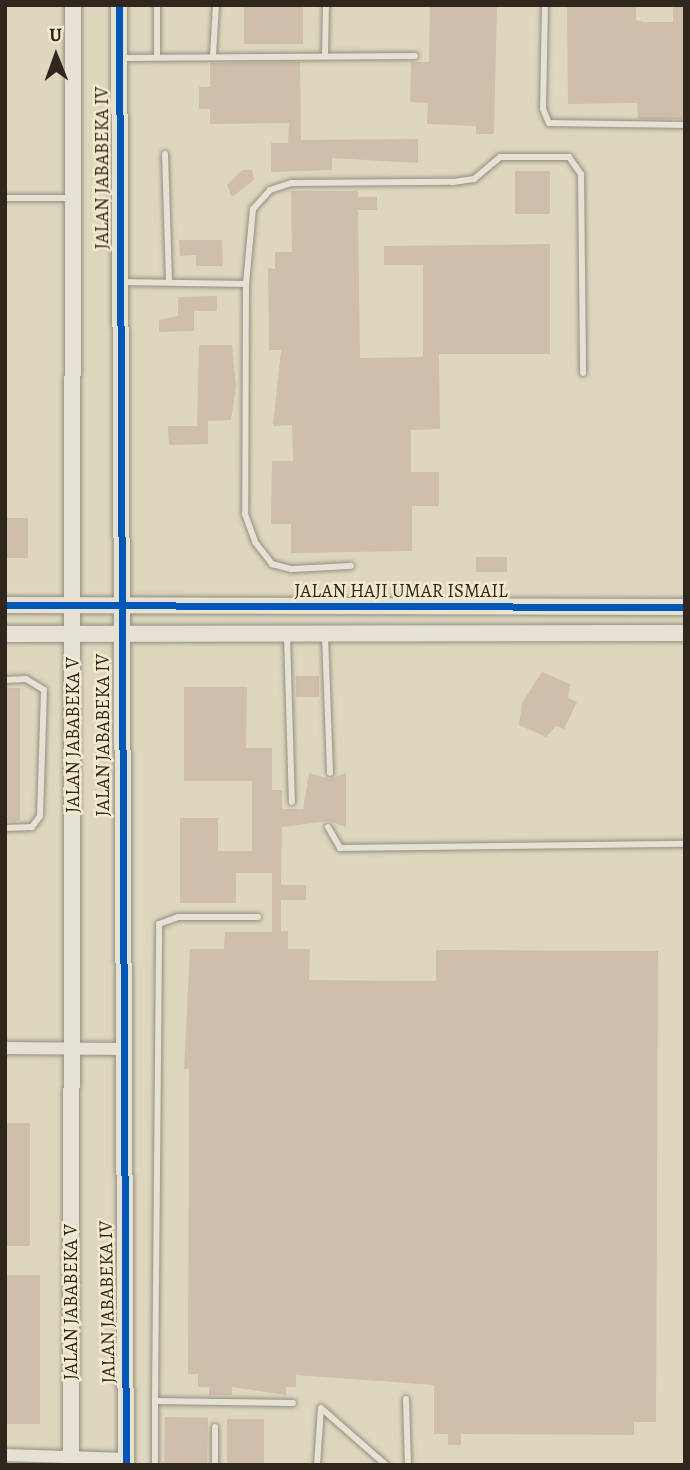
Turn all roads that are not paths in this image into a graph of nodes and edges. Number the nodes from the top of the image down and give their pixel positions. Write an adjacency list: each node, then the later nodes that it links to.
1 (73, 5): 15 (street, JALAN JABABEKA V)
2 (119, 5): 11 (street, JALAN JABABEKA IV)
3 (157, 5): 8 (lane)
4 (216, 5): 7 (lane)
5 (326, 5): 9 (lane)
6 (545, 5): 12 (lane)
7 (214, 55): 8 (lane); 9 (lane)
8 (157, 56): 11 (lane)
9 (325, 56): 10 (lane)
10 (415, 56)
11 (119, 58): 17 (street, JALAN JABABEKA IV)
12 (685, 125)
13 (165, 154): 16 (lane)
14 (5, 198): 15 (lane)
15 (74, 198): 22 (street, JALAN JABABEKA V)
16 (169, 281): 17 (lane); 18 (lane)
17 (119, 282): 24 (street, JALAN JABABEKA IV)
18 (246, 284): 19 (lane); 20 (lane)
19 (583, 373)
20 (351, 566)
21 (5, 605): 22 (street, JALAN HAJI UMAR ISMAIL)
22 (75, 607): 24 (street, JALAN HAJI UMAR ISMAIL); 27 (street, JALAN JABABEKA V)
23 (685, 607): 24 (street, JALAN HAJI UMAR ISMAIL)
24 (119, 609): 30 (street, JALAN JABABEKA IV)
25 (685, 633): 28 (street)
26 (5, 634): 27 (street)
27 (75, 635): 30 (street); 39 (street, JALAN JABABEKA V)
28 (325, 635): 29 (street); 32 (lane)
29 (288, 636): 30 (street); 33 (lane)
30 (119, 637): 40 (street, JALAN JABABEKA IV)
31 (5, 680): 35 (lane)
32 (330, 774)
33 (292, 802)
34 (328, 827): 36 (lane)
35 (5, 828)
36 (685, 844)
37 (258, 917): 42 (lane)
38 (5, 1048): 39 (street)
39 (73, 1048): 40 (street); 46 (street, JALAN JABABEKA V)
40 (121, 1049): 47 (street, JALAN JABABEKA IV)
41 (406, 1399): 52 (lane)
42 (155, 1401): 43 (lane); 48 (lane)
43 (293, 1403)
44 (215, 1427): 49 (lane)
45 (5, 1455): 46 (street)
46 (71, 1460): 47 (street)
47 (126, 1462)
48 (155, 1465)
49 (215, 1465)
50 (317, 1465): 51 (lane)
51 (386, 1465)
52 (408, 1465)

